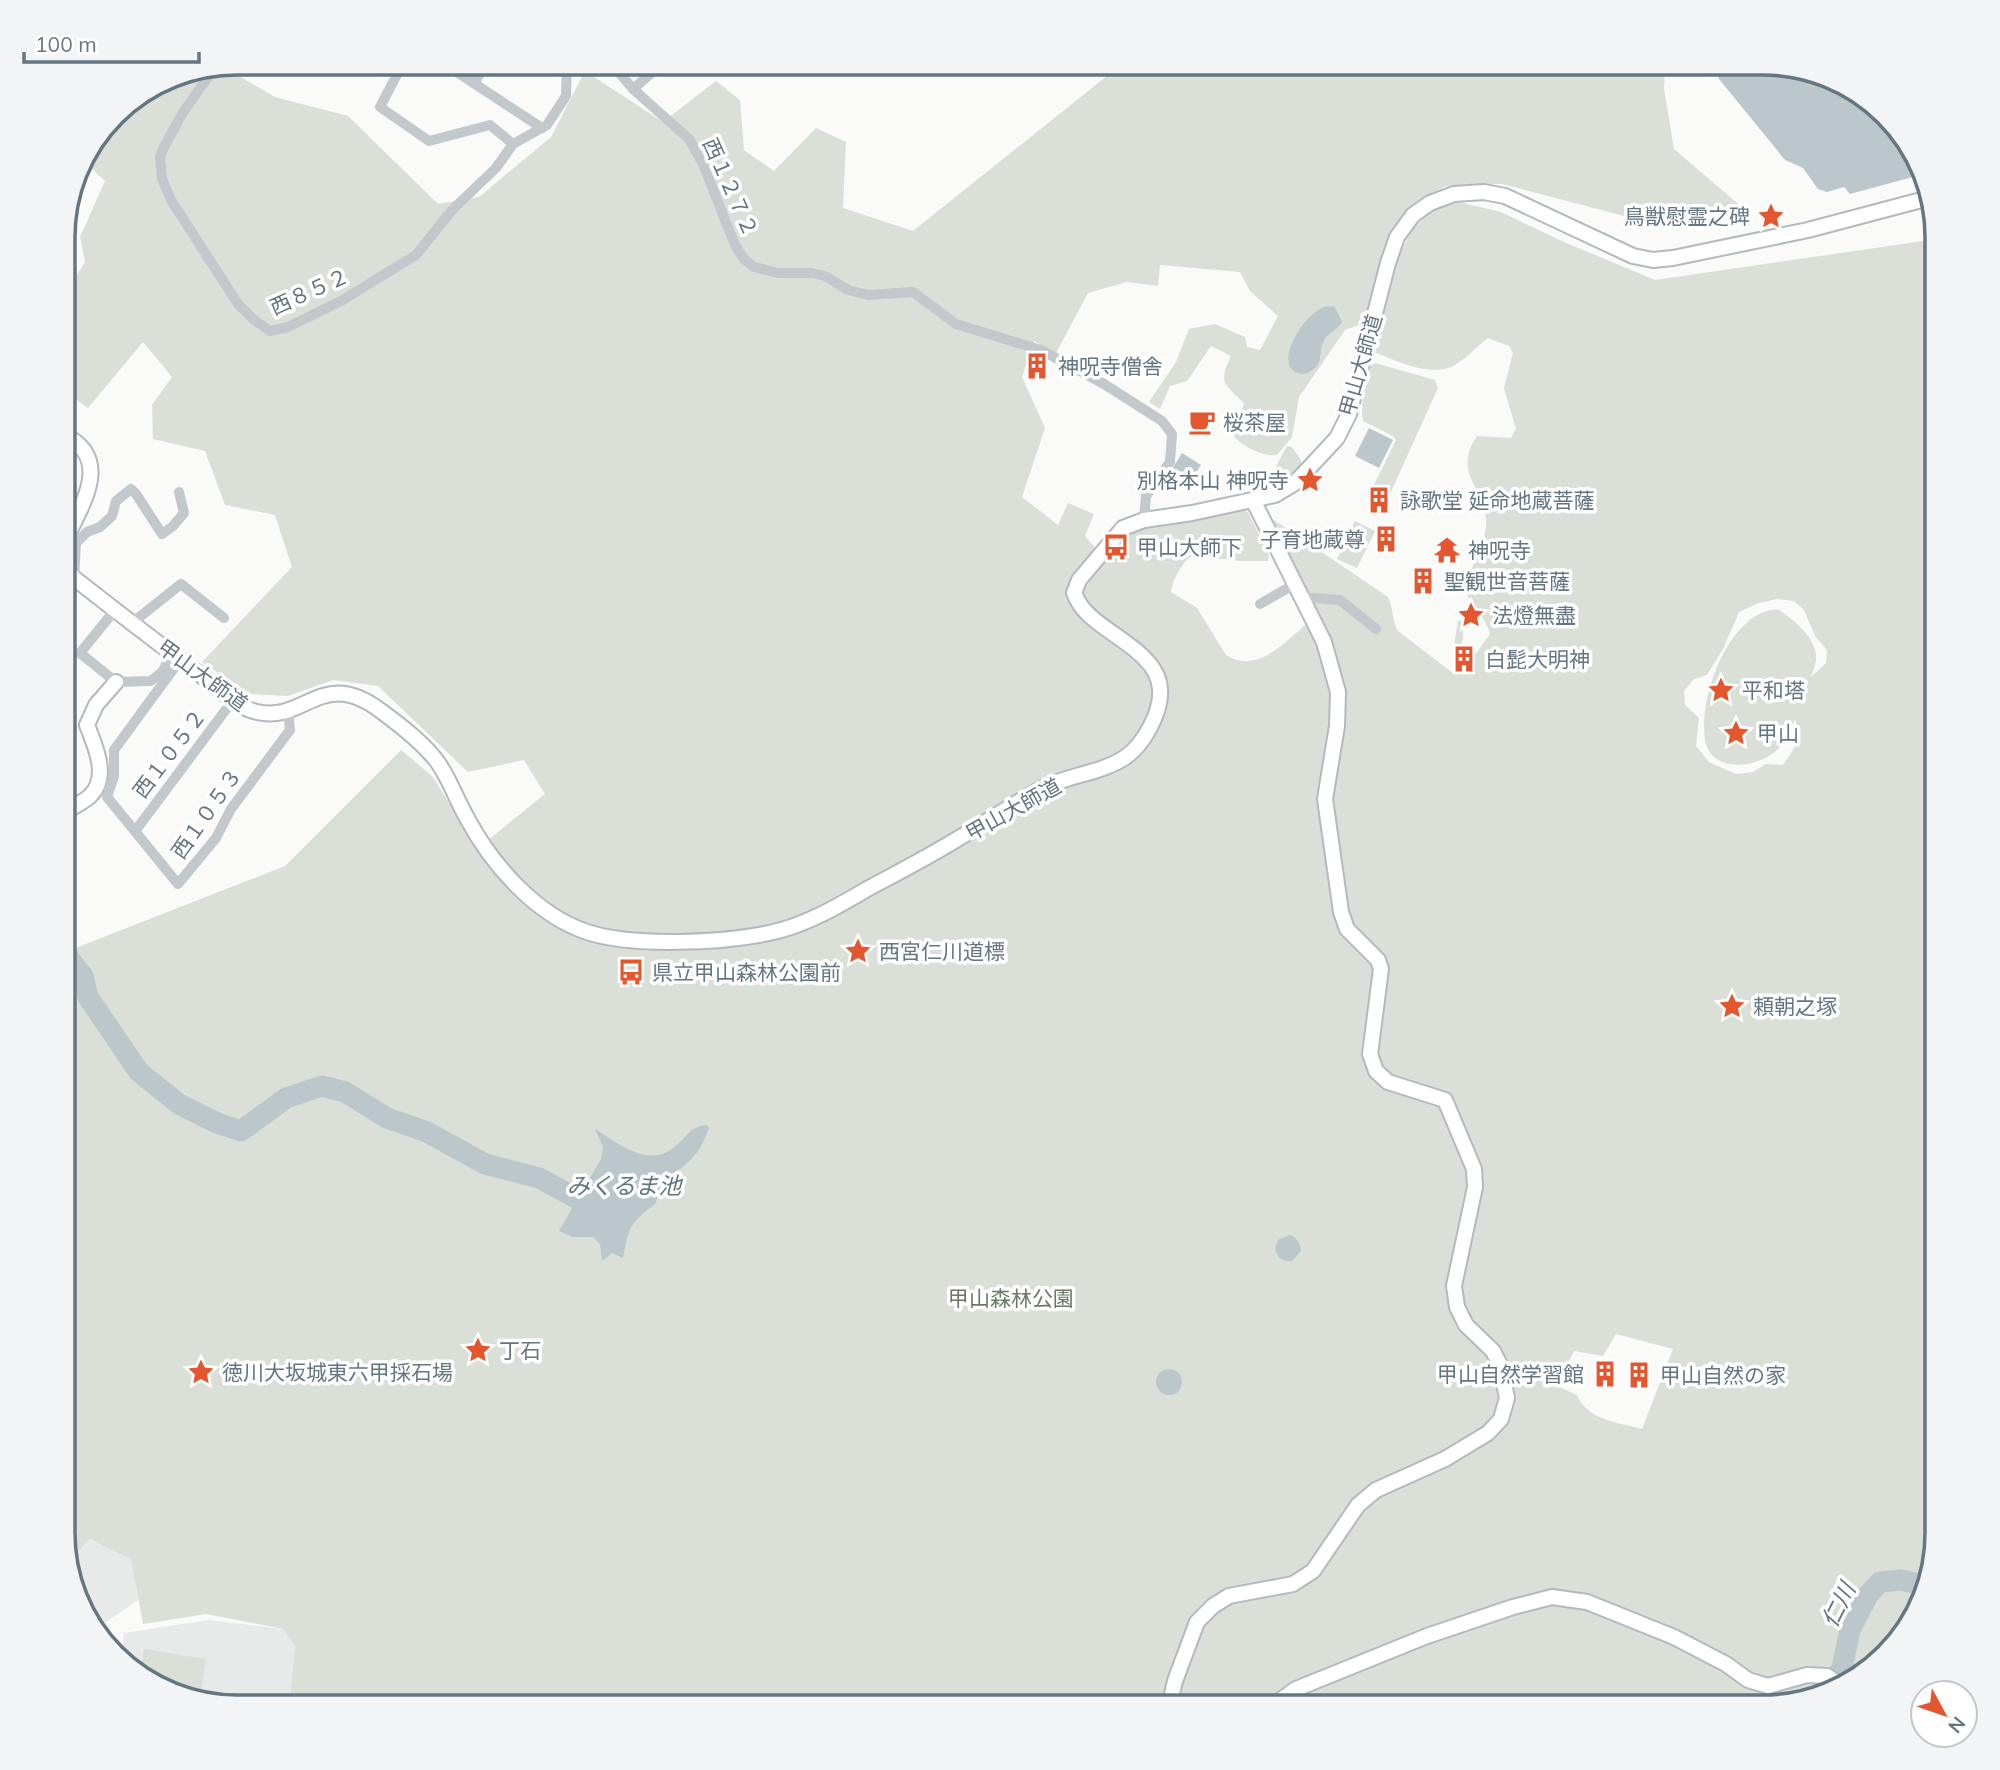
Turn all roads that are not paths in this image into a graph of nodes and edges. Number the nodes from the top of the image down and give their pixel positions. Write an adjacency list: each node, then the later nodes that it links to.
1 (397, 75): 11 (street)
2 (462, 75): 8 (street)
3 (479, 75): 8 (street)
4 (566, 75): 10 (street, 西８５２)
5 (621, 75): 9 (street, 西１２７２)
6 (649, 75): 9 (street)
7 (207, 79): 11 (street, 西８５２)
8 (474, 83): 10 (street)
9 (633, 89): 17 (street, 西１２７２)
10 (542, 128): 11 (street, 西８５２)
11 (513, 144)
12 (1920, 200): 15 (street, 甲山大師道)
13 (76, 441): 16 (street)
14 (179, 492): 18 (street)
15 (1253, 500): 17 (street, 甲山大師道); 20 (street)
16 (76, 518)
17 (1144, 520): 29 (street, 甲山大師道)
18 (76, 543)
19 (76, 580): 22 (street, 甲山大師道)
20 (1298, 591): 21 (street); 25 (street); 33 (street)
21 (1260, 604)
22 (115, 610): 24 (street, 甲山大師道); 27 (street)
23 (224, 618): 24 (street)
24 (132, 623): 26 (street, 甲山大師道)
25 (1376, 629)
26 (175, 657): 27 (street); 28 (street, 甲山大師道); 31 (street, 西１０５３)
27 (116, 682): 30 (street)
28 (233, 700): 29 (street, 甲山大師道); 31 (street, 西１０５２)
29 (288, 710): 31 (street, 西１０５３)
30 (76, 805)
31 (136, 830)
32 (1832, 1679): 34 (street)
33 (1172, 1695)
34 (1288, 1695)

